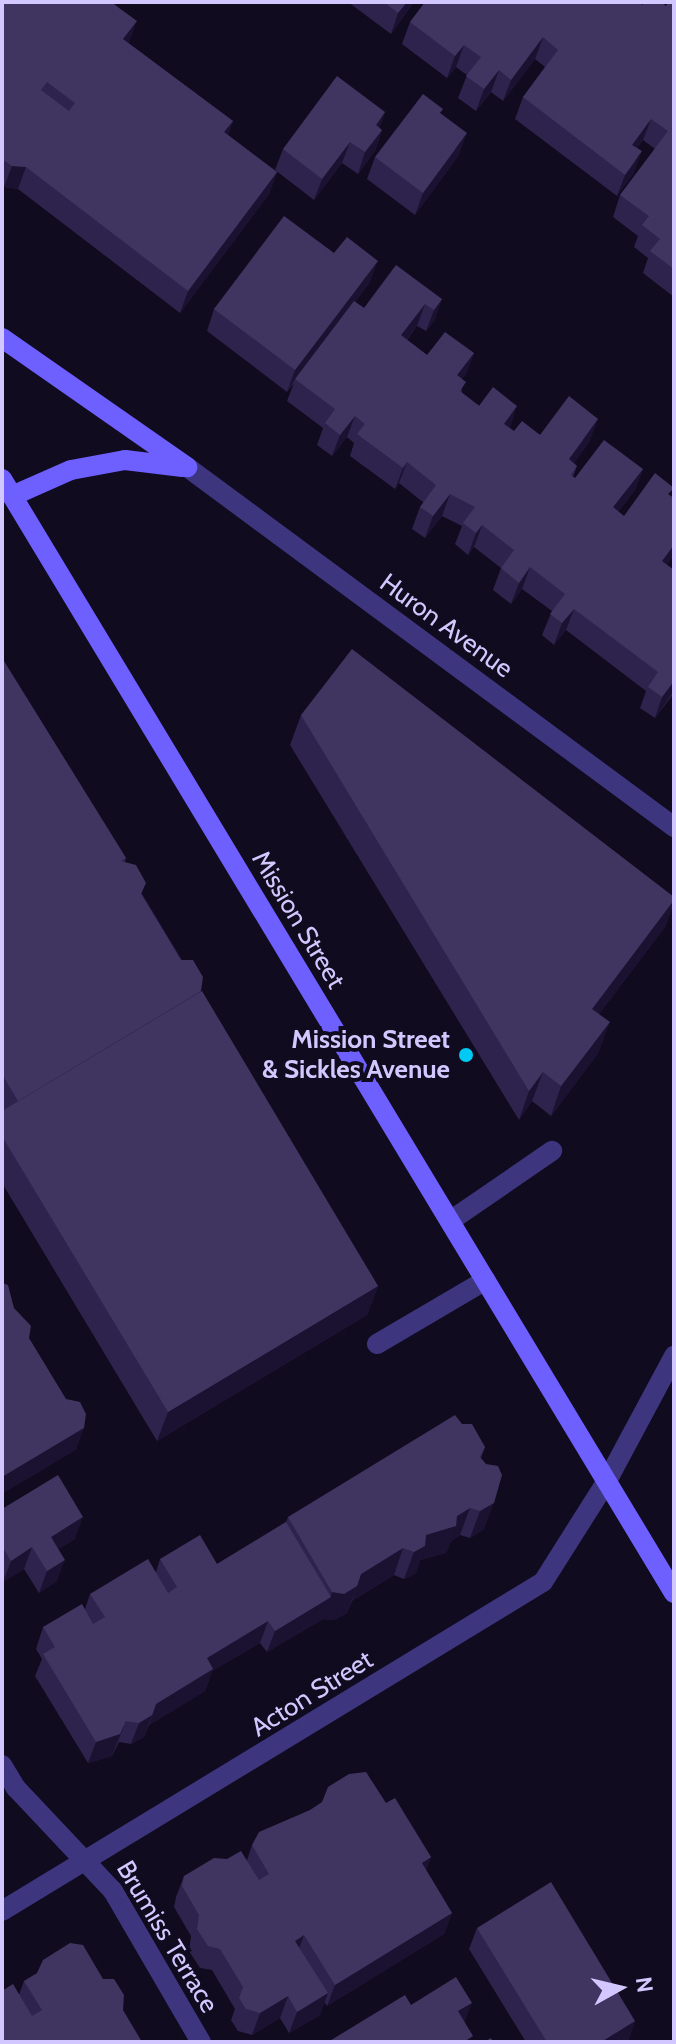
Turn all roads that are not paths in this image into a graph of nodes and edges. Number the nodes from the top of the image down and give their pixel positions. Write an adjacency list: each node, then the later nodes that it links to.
1 (2, 338): 2 (main road)
2 (187, 467): 3 (main road); 4 (street, Huron Avenue)
3 (7, 487): 6 (main road, Mission Street)
4 (674, 827)
5 (552, 1151): 6 (street)
6 (450, 1221): 7 (main road, Mission Street)
7 (486, 1280): 8 (street); 10 (main road, Mission Street)
8 (377, 1344)
9 (674, 1356): 10 (street, Acton Street)
10 (608, 1479): 11 (main road, Mission Street); 13 (street, Acton Street)
11 (674, 1593)
12 (2, 1765): 13 (street, Brumiss Terrace)
13 (89, 1861): 14 (street, Acton Street); 15 (street, Brumiss Terrace)
14 (2, 1911)
15 (201, 2042)

